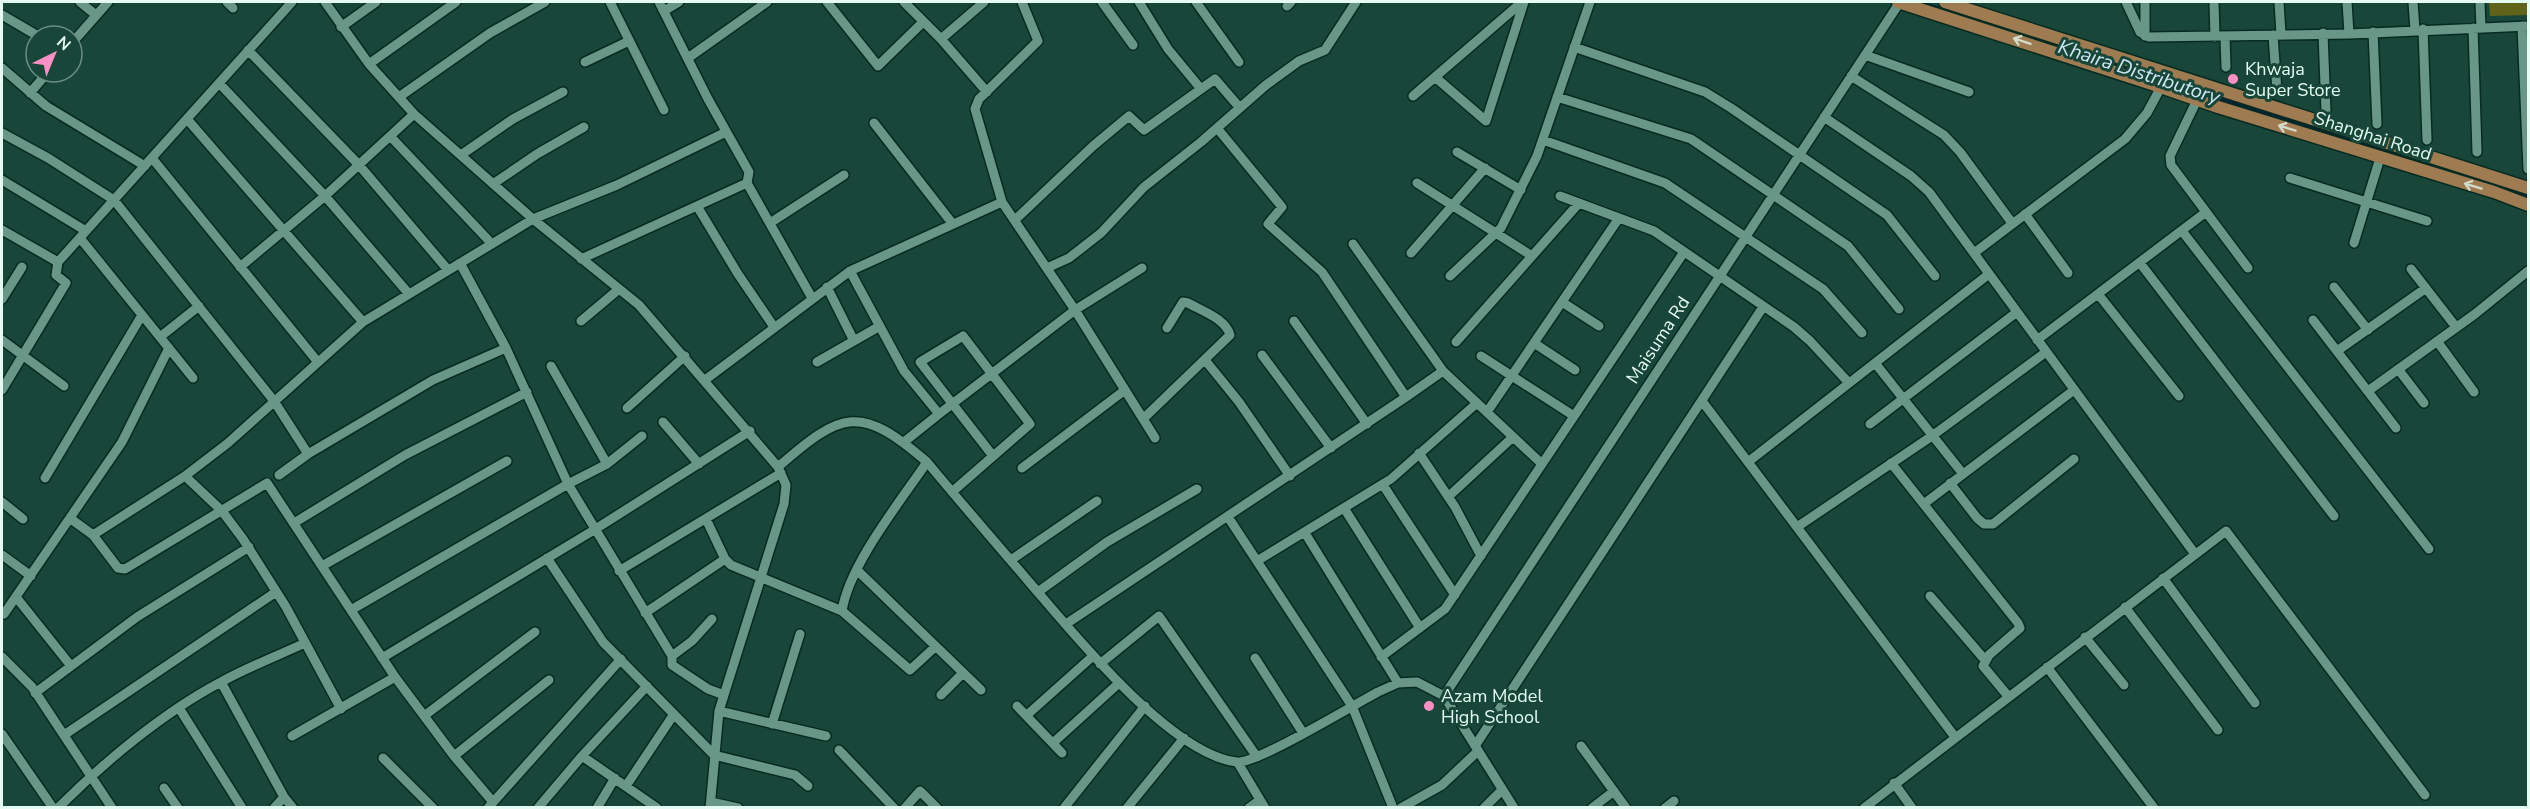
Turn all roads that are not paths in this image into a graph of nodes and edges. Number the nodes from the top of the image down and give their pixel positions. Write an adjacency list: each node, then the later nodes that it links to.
1 (80, 2): 34 (street)
2 (108, 2): 34 (street)
3 (292, 2): 53 (street)
4 (325, 2): 37 (street)
5 (376, 2): 37 (street)
6 (456, 2): 58 (street)
7 (544, 2): 73 (street)
8 (610, 2): 50 (street)
9 (659, 2): 32 (street)
10 (679, 2): 32 (street)
11 (767, 2): 55 (street)
12 (827, 2): 35 (street)
13 (904, 2): 35 (street)
14 (984, 2): 31 (street)
15 (1022, 2): 69 (street)
16 (1102, 2): 51 (street)
17 (1139, 2): 66 (street)
18 (1196, 2): 57 (street)
19 (1356, 2): 77 (street)
20 (1523, 2): 62 (street); 62 (street)
21 (1590, 2): 52 (street)
22 (1899, 2): 54 (street, Maisuma Rd); 63 (main road, Shanghai Road, one-way to 22)
23 (1950, 2): 63 (main road, Shanghai Road)
24 (2126, 2): 46 (street)
25 (2145, 2): 46 (street)
26 (2214, 2): 47 (street)
27 (2279, 2): 45 (street)
28 (2347, 2): 44 (street)
29 (2413, 2): 40 (street)
30 (2480, 2): 39 (street)
31 (972, 5): 49 (street)
32 (664, 11): 55 (street)
33 (2, 15): 38 (street)
34 (96, 15): 41 (street)
35 (923, 22): 49 (street)
36 (2525, 26): 39 (street); 101 (street)
37 (341, 27): 58 (street)
38 (24, 28)
39 (2477, 28): 40 (street); 93 (street)
40 (2419, 29): 42 (street); 91 (street)
41 (84, 30)
42 (2373, 32): 44 (street); 84 (street)
43 (2323, 33): 44 (street); 45 (street); 79 (street)
44 (2349, 34)
45 (2277, 35): 48 (street); 67 (street)
46 (2145, 36): 47 (street)
47 (2215, 37): 48 (street)
48 (2225, 37): 59 (street)
49 (941, 39): 69 (street)
50 (629, 40): 56 (street); 78 (street)
51 (1133, 45)
52 (1574, 47): 74 (street); 94 (street)
53 (248, 50): 64 (street); 98 (street)
54 (1865, 55): 61 (street, Maisuma Rd); 70 (street)
55 (687, 58): 87 (street)
56 (585, 62)
57 (1239, 62)
58 (369, 64): 73 (street)
59 (2226, 67)
60 (2, 68): 71 (street)
61 (1851, 76): 81 (street, Maisuma Rd); 128 (street)
62 (1436, 77): 72 (street)
63 (2156, 79): 75 (main road, Shanghai Road); 76 (main road, Shanghai Road); 121 (street)
64 (219, 83): 82 (street); 110 (street)
65 (38, 84): 71 (street)
66 (1201, 89): 77 (street); 124 (street)
67 (2277, 91)
68 (563, 92): 95 (street)
69 (987, 92): 114 (street)
70 (1969, 92)
71 (30, 93): 99 (street)
72 (1413, 96)
73 (399, 97): 80 (street)
74 (1557, 97): 90 (street); 112 (street)
75 (2221, 99): 76 (main road, Shanghai Road); 97 (main road, Shanghai Road, one-way to 75); 108 (main road, Shanghai Road)
76 (2197, 100): 120 (street)
77 (1240, 108): 86 (street)
78 (664, 110)
79 (2326, 111)
80 (414, 114): 89 (street); 95 (street)
81 (1824, 117): 94 (street, Maisuma Rd); 140 (street)
82 (187, 119): 96 (street); 130 (street)
83 (874, 123): 127 (street)
84 (2377, 124)
85 (585, 127): 107 (street)
86 (1217, 129): 148 (street); 222 (street)
87 (726, 132): 105 (street); 123 (street)
88 (2, 133): 113 (street)
89 (391, 136): 98 (street); 136 (street)
90 (1542, 140): 109 (street); 134 (street)
91 (2427, 140)
92 (1457, 152): 100 (street)
93 (2478, 152)
94 (1800, 154): 112 (street, Maisuma Rd); 158 (street)
95 (461, 155): 107 (street)
96 (152, 158): 99 (street); 147 (street)
97 (2380, 158): 115 (street); 117 (main road, Shanghai Road, one-way to 97)
98 (359, 165): 110 (street); 152 (street)
99 (145, 166): 113 (street)
100 (1485, 168): 109 (street); 119 (street)
101 (2528, 169)
102 (844, 175): 126 (street)
103 (2290, 178): 115 (street)
104 (2, 180): 133 (street)
105 (747, 183): 118 (street); 126 (street)
106 (1417, 183): 119 (street)
107 (493, 184): 123 (street)
108 (2529, 188)
109 (1521, 190): 132 (street)
110 (325, 196): 130 (street); 164 (street)
111 (1560, 196): 116 (street)
112 (1773, 196): 134 (street, Maisuma Rd); 171 (street)
113 (114, 200): 133 (street); 169 (street)
114 (1002, 202): 124 (street); 127 (street)
115 (2366, 202): 125 (street); 135 (street)
116 (1579, 203): 122 (street); 141 (street)
117 (2529, 205)
118 (697, 206): 142 (street); 181 (street)
119 (1452, 206): 132 (street); 139 (street)
120 (2206, 213): 131 (street); 150 (street)
121 (2025, 214): 128 (street); 155 (street)
122 (1619, 218): 138 (street); 168 (street)
123 (533, 219): 136 (street); 142 (street)
124 (1016, 219): 148 (street)
125 (2427, 221)
126 (770, 223): 166 (street)
127 (952, 223): 153 (street)
128 (2012, 223): 140 (street)
129 (2, 230): 143 (street)
130 (283, 231): 147 (street); 178 (street)
131 (2182, 231): 145 (street); 285 (street)
132 (1496, 232): 141 (street); 157 (street)
133 (83, 234): 143 (street); 174 (street)
134 (1745, 237): 159 (street, Maisuma Rd); 185 (street)
135 (2354, 243)
136 (492, 244): 144 (street)
137 (1353, 244): 208 (street)
138 (1684, 252): 159 (street); 232 (street)
139 (1411, 253)
140 (1974, 253): 156 (street)
141 (1532, 256): 191 (street)
142 (581, 259): 163 (street)
143 (58, 262): 197 (street)
144 (460, 263): 152 (street); 194 (street)
145 (2140, 263): 165 (street); 274 (street)
146 (22, 267): 167 (street)
147 (240, 267): 202 (street)
148 (1047, 268): 172 (street)
149 (1142, 268): 172 (street)
150 (2248, 268)
151 (2411, 268): 162 (street)
152 (448, 270): 164 (street)
153 (850, 271): 160 (street); 179 (street)
154 (2529, 271): 182 (street)
155 (2068, 273)
156 (1989, 274): 173 (street); 204 (street)
157 (1450, 276)
158 (1935, 276)
159 (1719, 278): 170 (street); 340 (street, Maisuma Rd)
160 (827, 287): 166 (street); 189 (street)
161 (2334, 287): 184 (street)
162 (2426, 288): 182 (street); 184 (street)
163 (619, 289): 176 (street); 199 (street)
164 (409, 294): 178 (street)
165 (2098, 294): 188 (street); 221 (street)
166 (812, 298): 181 (street)
167 (2, 299)
168 (1562, 302): 180 (street); 192 (street)
169 (199, 306): 186 (street); 225 (street)
170 (1763, 307): 213 (street); 224 (street)
171 (1899, 309)
172 (1076, 310): 209 (street); 216 (street)
173 (2017, 312): 188 (street); 223 (street)
174 (142, 315): 186 (street); 262 (street)
175 (2313, 320): 195 (street)
176 (581, 321)
177 (1294, 321): 235 (street)
178 (363, 322): 202 (street)
179 (880, 326): 189 (street); 231 (street)
180 (1599, 326)
181 (774, 327): 212 (street)
182 (2456, 327): 190 (street)
183 (1167, 328): 201 (street)
184 (2368, 330): 195 (street)
185 (1862, 333)
186 (160, 337): 193 (street)
187 (2, 340): 197 (street)
188 (2037, 340): 196 (street)
189 (854, 341): 203 (street)
190 (2437, 341): 206 (street); 220 (street)
191 (1456, 342)
192 (1534, 343): 207 (street); 210 (street)
193 (169, 348): 211 (street); 277 (street)
194 (506, 348): 219 (street); 246 (street)
195 (2337, 351): 218 (street)
196 (2046, 352): 217 (street); 240 (street)
197 (23, 355): 214 (street); 215 (street)
198 (1262, 355): 244 (street)
199 (685, 356): 212 (street); 229 (street)
200 (1481, 356): 210 (street)
201 (1205, 360): 233 (street); 261 (street)
202 (317, 361): 225 (street)
203 (817, 362)
204 (1875, 363): 213 (street); 223 (street)
205 (551, 366): 253 (street)
206 (2398, 369): 218 (street); 227 (street)
207 (1575, 370)
208 (1443, 371): 222 (street); 226 (street)
209 (991, 375): 228 (street); 228 (street); 247 (street)
210 (1512, 375): 230 (street); 232 (street)
211 (193, 378)
212 (705, 380): 238 (street)
213 (1849, 383): 251 (street)
214 (64, 386)
215 (2, 390)
216 (1125, 390): 233 (street); 256 (street)
217 (2074, 390): 258 (street); 286 (street)
218 (2368, 391): 237 (street)
219 (527, 392): 264 (street); 279 (street)
220 (2474, 392)
221 (2179, 396)
222 (1406, 397): 235 (street)
223 (1903, 399): 236 (street); 240 (street)
224 (1702, 400): 251 (street); 363 (street)
225 (274, 401): 246 (street); 260 (street)
226 (1477, 403): 230 (street); 245 (street)
227 (2424, 404)
228 (952, 405): 231 (street); 247 (street)
229 (627, 408)
230 (1487, 412): 241 (street)
231 (939, 414): 243 (street)
232 (1574, 416): 255 (street)
233 (1143, 419): 242 (street)
234 (663, 422): 254 (street)
235 (1367, 424): 244 (street)
236 (1870, 424)
237 (2397, 428)
238 (750, 431): 254 (street); 257 (street)
239 (642, 436): 253 (street)
240 (1932, 436): 252 (street); 258 (street)
241 (1514, 437): 255 (street); 268 (street)
242 (1155, 438)
243 (904, 442): 250 (street); 257 (street)
244 (1331, 448): 261 (street)
245 (1419, 453): 265 (street); 268 (street)
246 (308, 454): 259 (street)
247 (993, 456): 267 (street)
248 (2074, 459): 263 (street)
249 (507, 461): 293 (street)
250 (927, 462): 267 (street); 294 (street)
251 (1748, 462): 280 (street)
252 (1892, 463): 271 (street); 280 (street)
253 (607, 464): 264 (street)
254 (699, 464): 281 (street)
255 (1542, 464): 288 (street)
256 (1022, 468)
257 (780, 470): 278 (street); 297 (street)
258 (1963, 474): 263 (street)
259 (279, 475)
260 (185, 476): 273 (street); 283 (street)
261 (1290, 476): 275 (street)
262 (45, 478)
263 (1950, 483): 271 (street)
264 (568, 484): 281 (street); 305 (street)
265 (1383, 485): 272 (street); 301 (street)
266 (1197, 489): 300 (street)
267 (952, 492): 291 (street)
268 (1448, 497): 288 (street)
269 (1097, 501): 291 (street)
270 (2, 502): 276 (street)
271 (1925, 503): 324 (street)
272 (1344, 508): 282 (street); 311 (street)
273 (222, 511): 279 (street); 283 (street); 284 (street)
274 (2334, 516)
275 (1228, 517): 292 (street); 310 (street)
276 (22, 519)
277 (70, 519): 283 (street); 296 (street)
278 (706, 519): 290 (street); 295 (street)
279 (294, 523): 293 (street)
280 (1797, 527): 359 (street)
281 (594, 530): 289 (street); 295 (street)
282 (1305, 533): 292 (street); 320 (street)
283 (93, 535)
284 (249, 547): 299 (street); 326 (street)
285 (2429, 549)
286 (2194, 554): 298 (street); 380 (street)
287 (2, 555): 296 (street)
288 (1481, 556): 301 (street)
289 (547, 558): 321 (street); 323 (street)
290 (724, 559): 297 (street); 308 (street)
291 (1011, 560): 300 (street)
292 (1257, 561): 345 (street)
293 (322, 566): 305 (street)
294 (857, 570): 306 (street); 316 (street)
295 (619, 571): 308 (street)
296 (31, 576): 303 (street)
297 (761, 578): 306 (street); 339 (street)
298 (2163, 578): 304 (street); 342 (street)
299 (276, 592): 315 (street); 356 (street)
300 (1038, 592): 310 (street)
301 (1455, 595): 311 (street)
302 (1930, 596): 324 (street)
303 (16, 597): 307 (street); 326 (street)
304 (2125, 607): 314 (street); 353 (street)
305 (351, 610): 321 (street)
306 (842, 611): 316 (street)
307 (2, 613)
308 (645, 613): 317 (street)
309 (712, 619): 317 (street)
310 (1066, 624): 318 (street)
311 (1420, 628): 320 (street)
312 (535, 632): 351 (street)
313 (800, 634): 352 (street)
314 (2085, 637): 327 (street); 334 (street)
315 (304, 643): 331 (street); 347 (street)
316 (935, 647): 328 (street)
317 (672, 656): 339 (street)
318 (1093, 656): 325 (street); 350 (street)
319 (2, 657): 337 (street)
320 (1382, 657): 333 (street)
321 (382, 658): 329 (street)
322 (1255, 658): 354 (street)
323 (621, 659): 335 (street); 384 (street)
324 (1984, 660): 341 (street)
325 (1100, 664): 332 (street); 369 (street)
326 (71, 666): 337 (street)
327 (2047, 667): 341 (street); 413 (street)
328 (963, 672): 336 (street); 338 (street)
329 (395, 677): 347 (street); 351 (street)
330 (549, 680): 367 (street)
331 (221, 682): 346 (street); 381 (street)
332 (1119, 683): 344 (street); 361 (street)
333 (1398, 683): 340 (street); 345 (street)
334 (2124, 685)
335 (647, 686): 349 (street); 368 (street)
336 (981, 690)
337 (36, 693): 356 (street)
338 (941, 695)
339 (724, 696): 348 (street)
340 (1444, 696): 363 (street)
341 (2008, 696): 359 (street)
342 (2255, 703)
343 (1017, 706): 350 (street)
344 (1145, 706): 360 (street); 401 (street)
345 (1352, 706): 354 (street); 404 (street)
346 (179, 708): 372 (street); 390 (street)
347 (341, 709): 357 (street)
348 (719, 711): 352 (street); 366 (street)
349 (674, 714): 366 (street); 375 (street)
350 (1027, 715): 361 (street)
351 (424, 716): 367 (street)
352 (772, 724): 358 (street)
353 (2218, 729)
354 (1303, 733): 369 (street)
355 (2, 734): 386 (street)
356 (64, 735): 372 (street)
357 (292, 736)
358 (826, 736)
359 (1955, 737): 374 (street)
360 (1184, 738): 371 (street); 402 (street)
361 (1054, 742): 365 (street)
362 (1581, 746): 379 (street)
363 (1476, 749): 378 (street); 405 (street)
364 (839, 750): 398 (street)
365 (1062, 753)
366 (714, 755): 376 (street); 385 (street)
367 (454, 756): 384 (street)
368 (582, 756): 373 (street); 394 (street)
369 (1257, 757): 371 (street)
370 (383, 758): 393 (street)
371 (1238, 763): 383 (street)
372 (91, 775): 387 (street); 388 (street)
373 (615, 778): 375 (street); 395 (street)
374 (1894, 783): 411 (street); 412 (street)
375 (626, 786): 396 (street)
376 (808, 786)
377 (164, 788): 389 (street)
378 (1502, 790): 406 (street); 407 (street)
379 (1614, 791): 408 (street); 409 (street)
380 (2425, 795)
381 (284, 797): 391 (street); 392 (street)
382 (1674, 801): 410 (street)
383 (1262, 804): 403 (street)
384 (491, 805)
385 (710, 805): 397 (street)
386 (53, 807)
387 (58, 807)
388 (112, 807)
389 (178, 807)
390 (242, 807)
391 (274, 807)
392 (293, 807)
393 (433, 807)
394 (538, 807)
395 (597, 807)
396 (655, 807)
397 (738, 807)
398 (894, 807)
399 (904, 807): 400 (street)
400 (937, 807)
401 (1064, 807)
402 (1127, 807)
403 (1250, 807)
404 (1393, 807)
405 (1401, 807)
406 (1484, 807)
407 (1514, 807)
408 (1592, 807)
409 (1626, 807)
410 (1665, 807)
411 (1864, 807)
412 (1912, 807)
413 (2154, 807)

